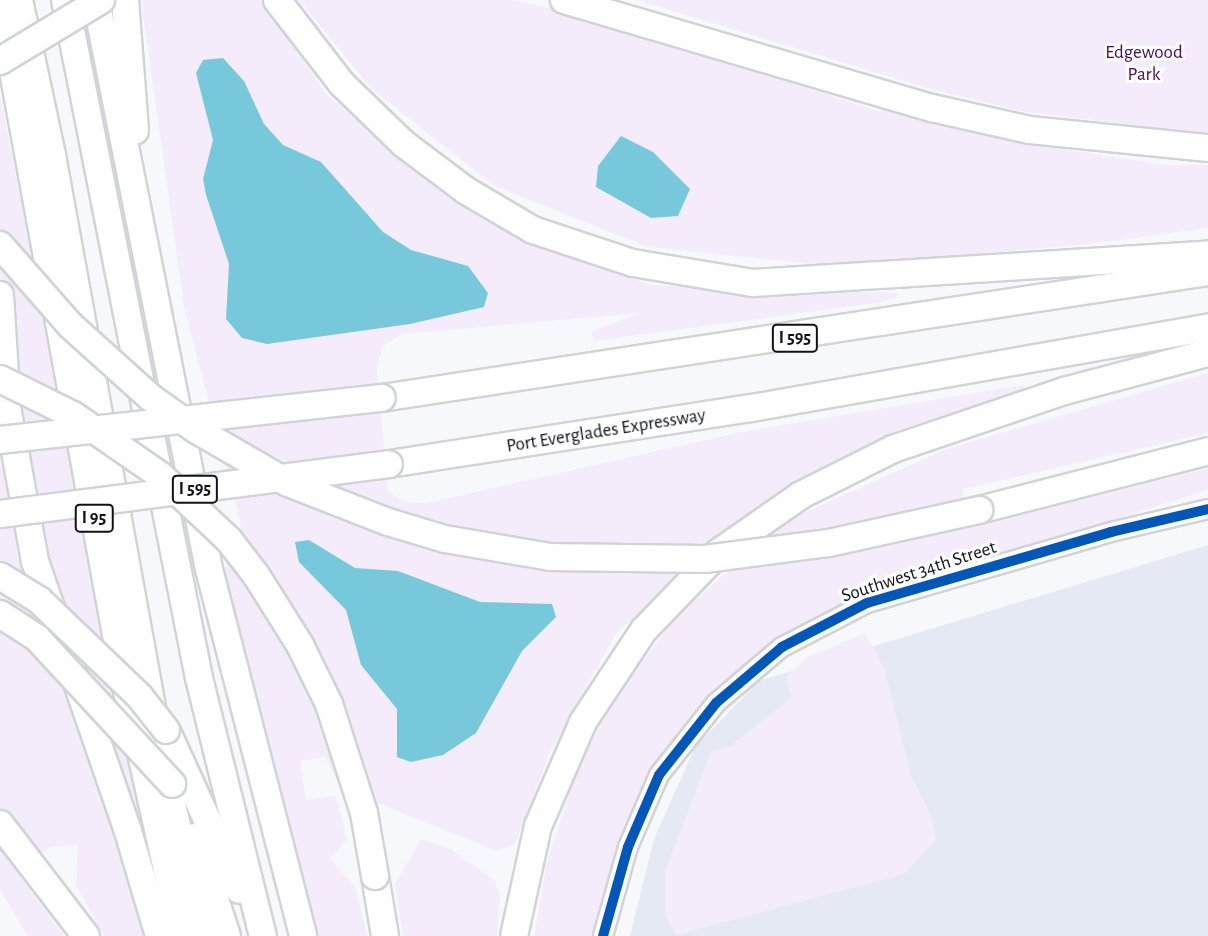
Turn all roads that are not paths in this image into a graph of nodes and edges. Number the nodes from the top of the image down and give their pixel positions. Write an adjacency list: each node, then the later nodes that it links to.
1 (1, 0): 27 (highway, I 95)
2 (19, 0): 28 (highway)
3 (65, 0): 31 (highway)
4 (98, 0): 8 (highway, bridge); 10 (highway)
5 (125, 0): 10 (highway)
6 (277, 0): 12 (highway)
7 (564, 0): 9 (highway)
8 (0, 61)
9 (1208, 148)
10 (138, 217): 32 (highway)
11 (0, 245): 19 (highway, bridge)
12 (1208, 254)
13 (1208, 272): 18 (highway, I 595, bridge)
14 (0, 295): 26 (highway)
15 (1208, 328): 21 (highway, Port Everglades Expressway / I 595, bridge)
16 (1208, 353): 34 (highway)
17 (0, 379): 33 (highway, bridge)
18 (0, 440)
19 (1208, 451)
20 (1208, 509): 35 (street, Southwest 34th Street)
21 (0, 514)
22 (0, 576): 30 (highway, bridge)
23 (0, 614): 29 (highway, bridge)
24 (0, 824): 25 (highway)
25 (86, 936)
26 (159, 936)
27 (182, 936)
28 (203, 936)
29 (227, 936)
30 (251, 936)
31 (263, 936)
32 (303, 936)
33 (385, 936)
34 (514, 936)
35 (603, 936)

